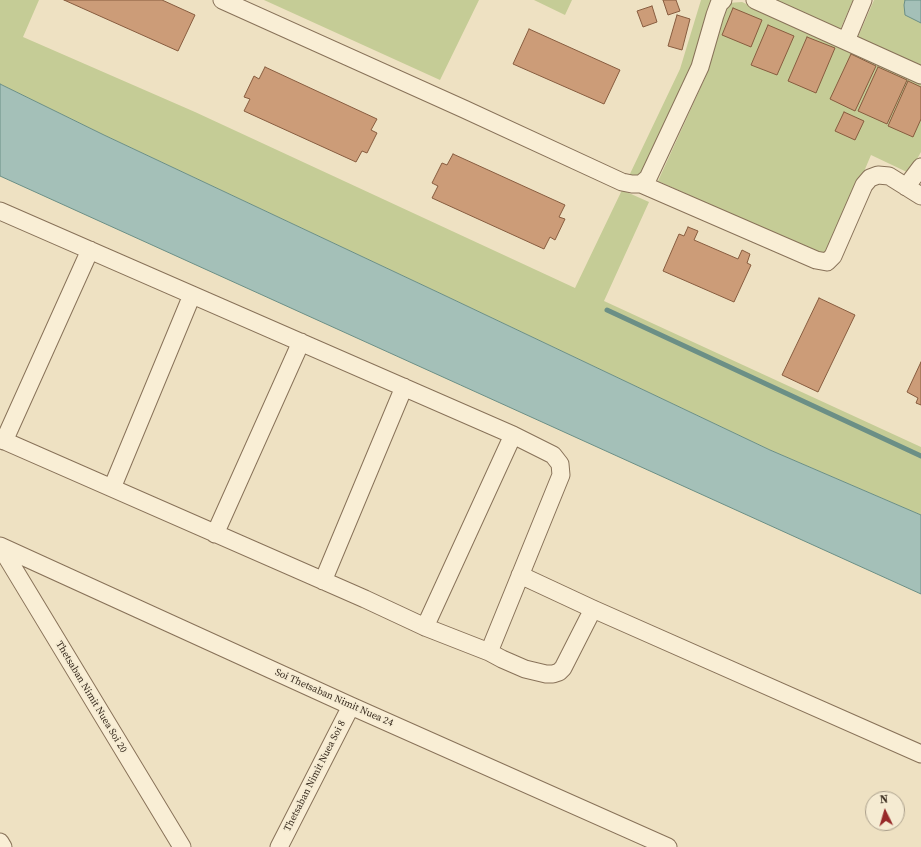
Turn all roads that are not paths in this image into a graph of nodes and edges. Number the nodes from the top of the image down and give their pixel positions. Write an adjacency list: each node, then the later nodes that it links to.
1 (222, 0): 8 (street)
2 (723, 0): 8 (street)
3 (756, 0): 5 (street)
4 (863, 0): 5 (street)
5 (846, 41): 6 (street)
6 (921, 75)
7 (921, 167): 9 (street)
8 (641, 184): 9 (street)
9 (906, 187): 10 (street)
10 (921, 196)
11 (0, 211): 12 (street)
12 (90, 250): 13 (street); 17 (street)
13 (192, 295): 14 (street); 18 (street)
14 (301, 342): 15 (street); 19 (street)
15 (404, 387): 16 (street); 22 (street)
16 (513, 435): 21 (street); 24 (street)
17 (2, 440): 18 (street)
18 (112, 488): 19 (street)
19 (216, 534): 22 (street)
20 (0, 546): 26 (street, Soi Thetsaban Nimit Nuea 24); 31 (street, Thetsaban Nimit Nuea Soi 20)
21 (520, 575): 23 (street); 25 (street)
22 (323, 581): 24 (street)
23 (593, 609): 25 (street); 27 (street)
24 (425, 627): 25 (street)
25 (489, 652)
26 (351, 706): 29 (street, Thetsaban Nimit Nuea Soi 8); 32 (street, Soi Thetsaban Nimit Nuea 24)
27 (921, 754)
28 (0, 842): 30 (street)
29 (283, 846)
30 (3, 847)
31 (182, 847)
32 (668, 847)

